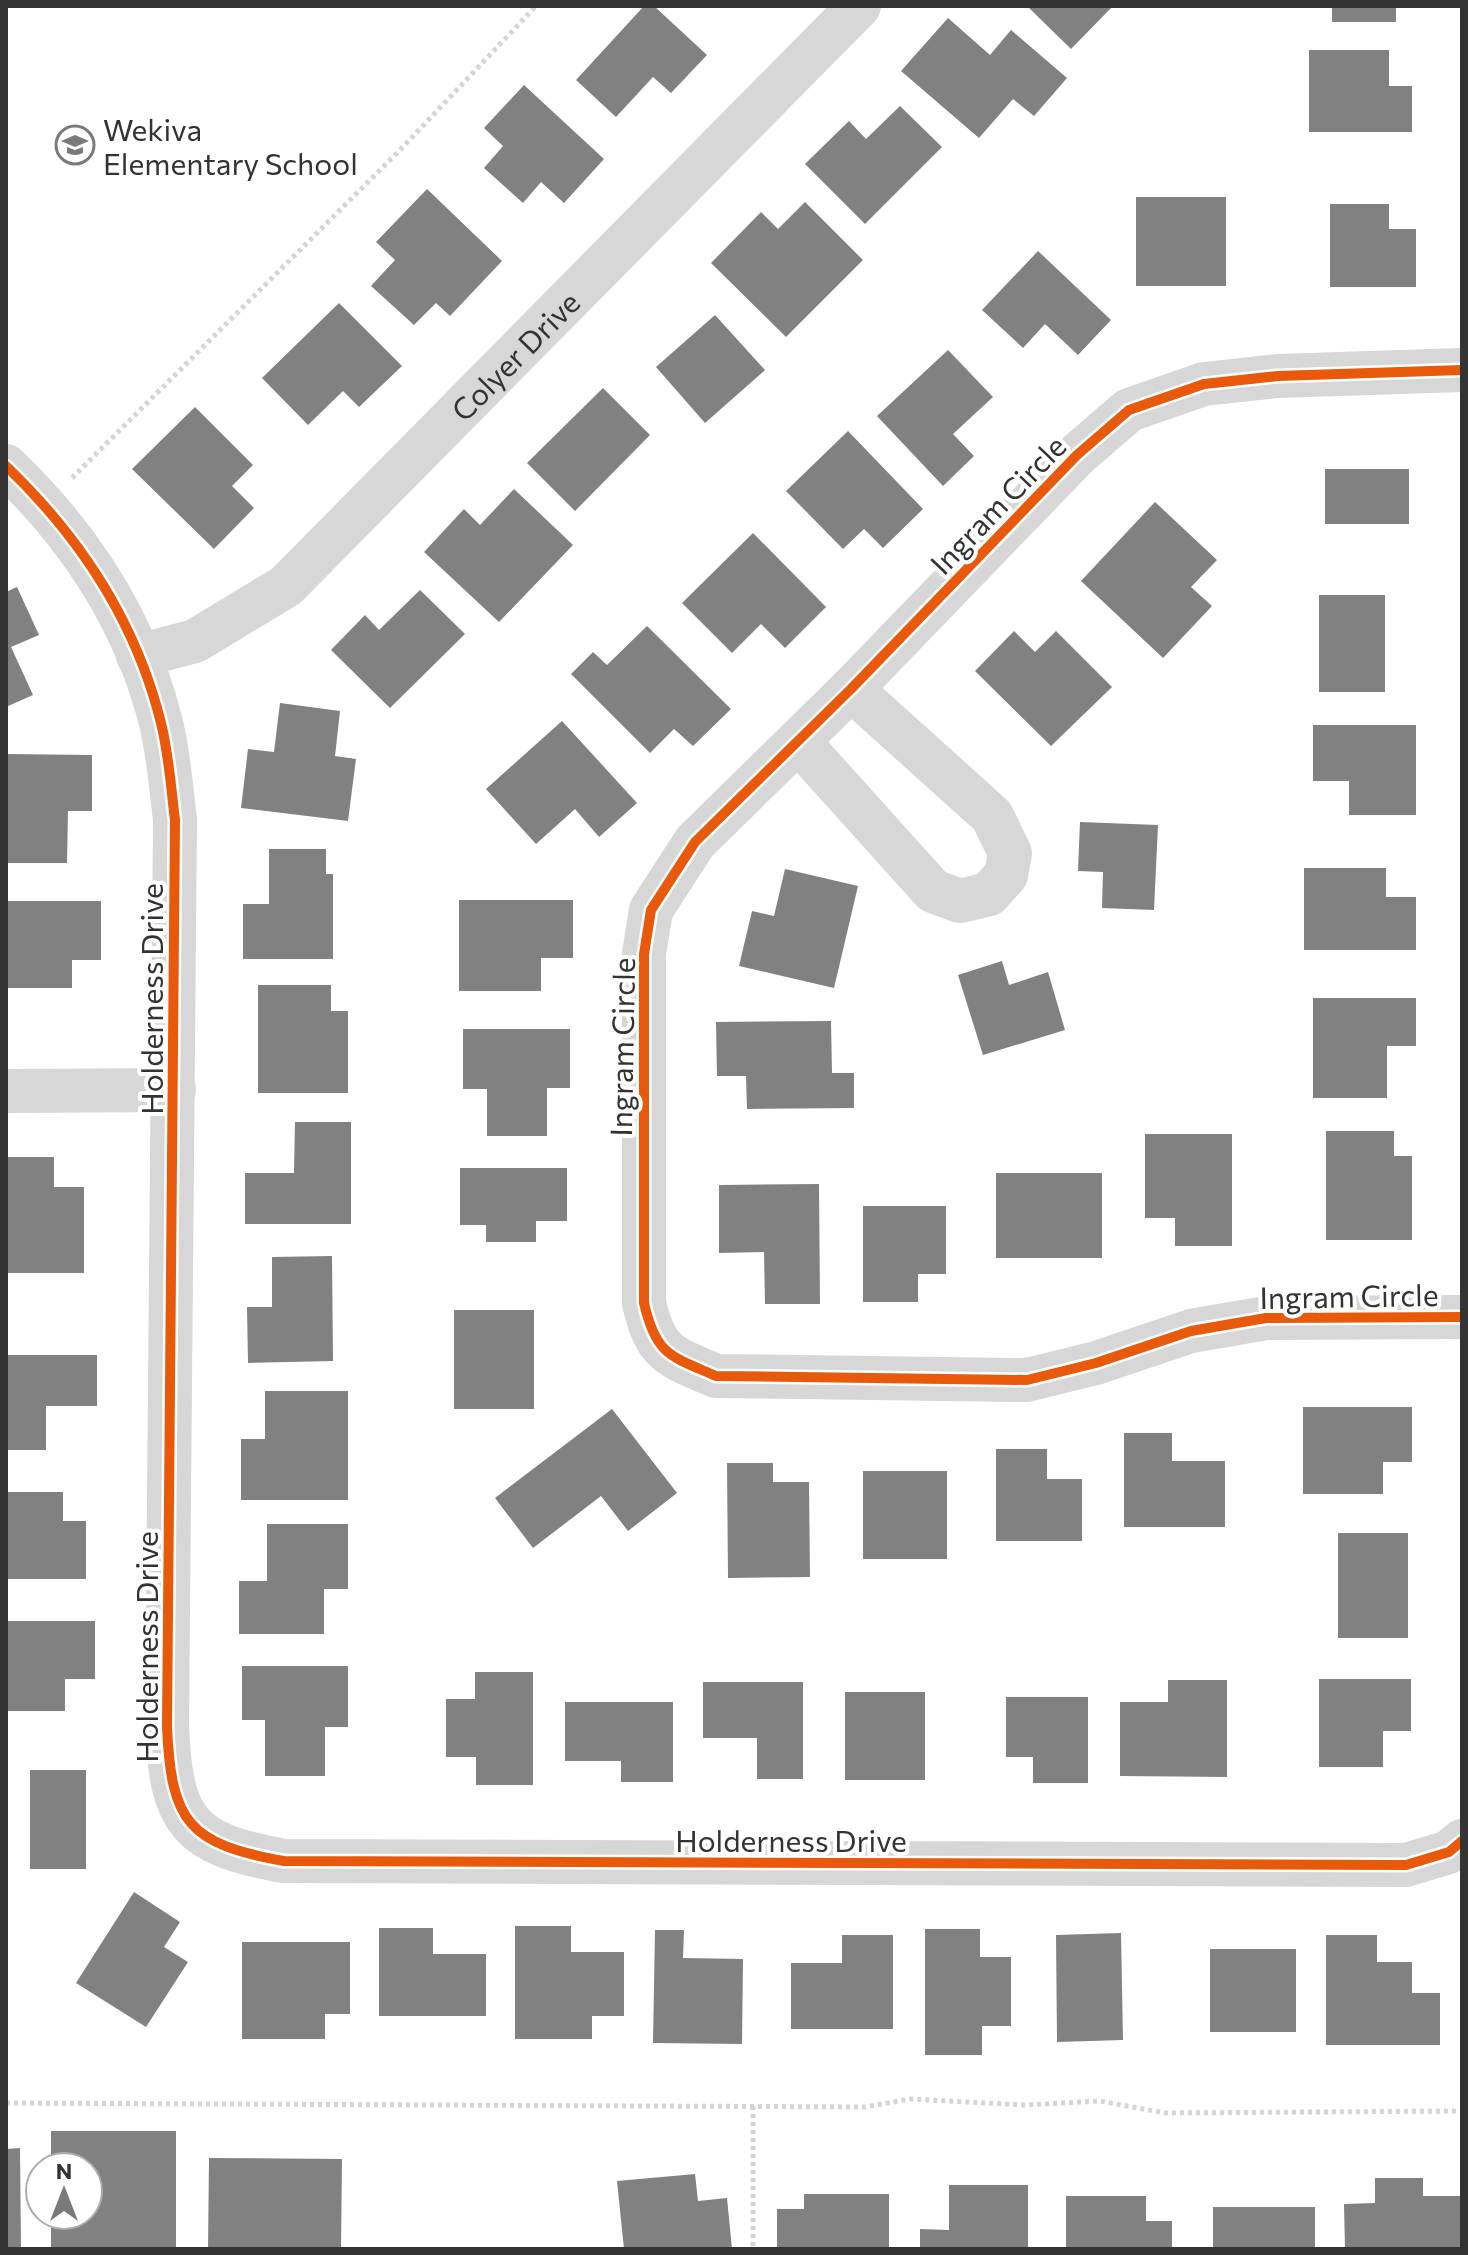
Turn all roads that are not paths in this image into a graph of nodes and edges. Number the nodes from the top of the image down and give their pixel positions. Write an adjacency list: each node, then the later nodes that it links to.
1 (859, 6): 4 (street, Colyer Drive)
2 (1462, 370): 5 (street, Ingram Circle)
3 (6, 466): 4 (street, Holderness Drive)
4 (138, 656): 7 (street, Holderness Drive)
5 (851, 689): 6 (street, Ingram Circle); 6 (street)
6 (798, 741): 9 (street, Ingram Circle)
7 (174, 1090): 8 (street); 10 (street, Holderness Drive)
8 (6, 1091)
9 (1462, 1317)
10 (1462, 1841)

